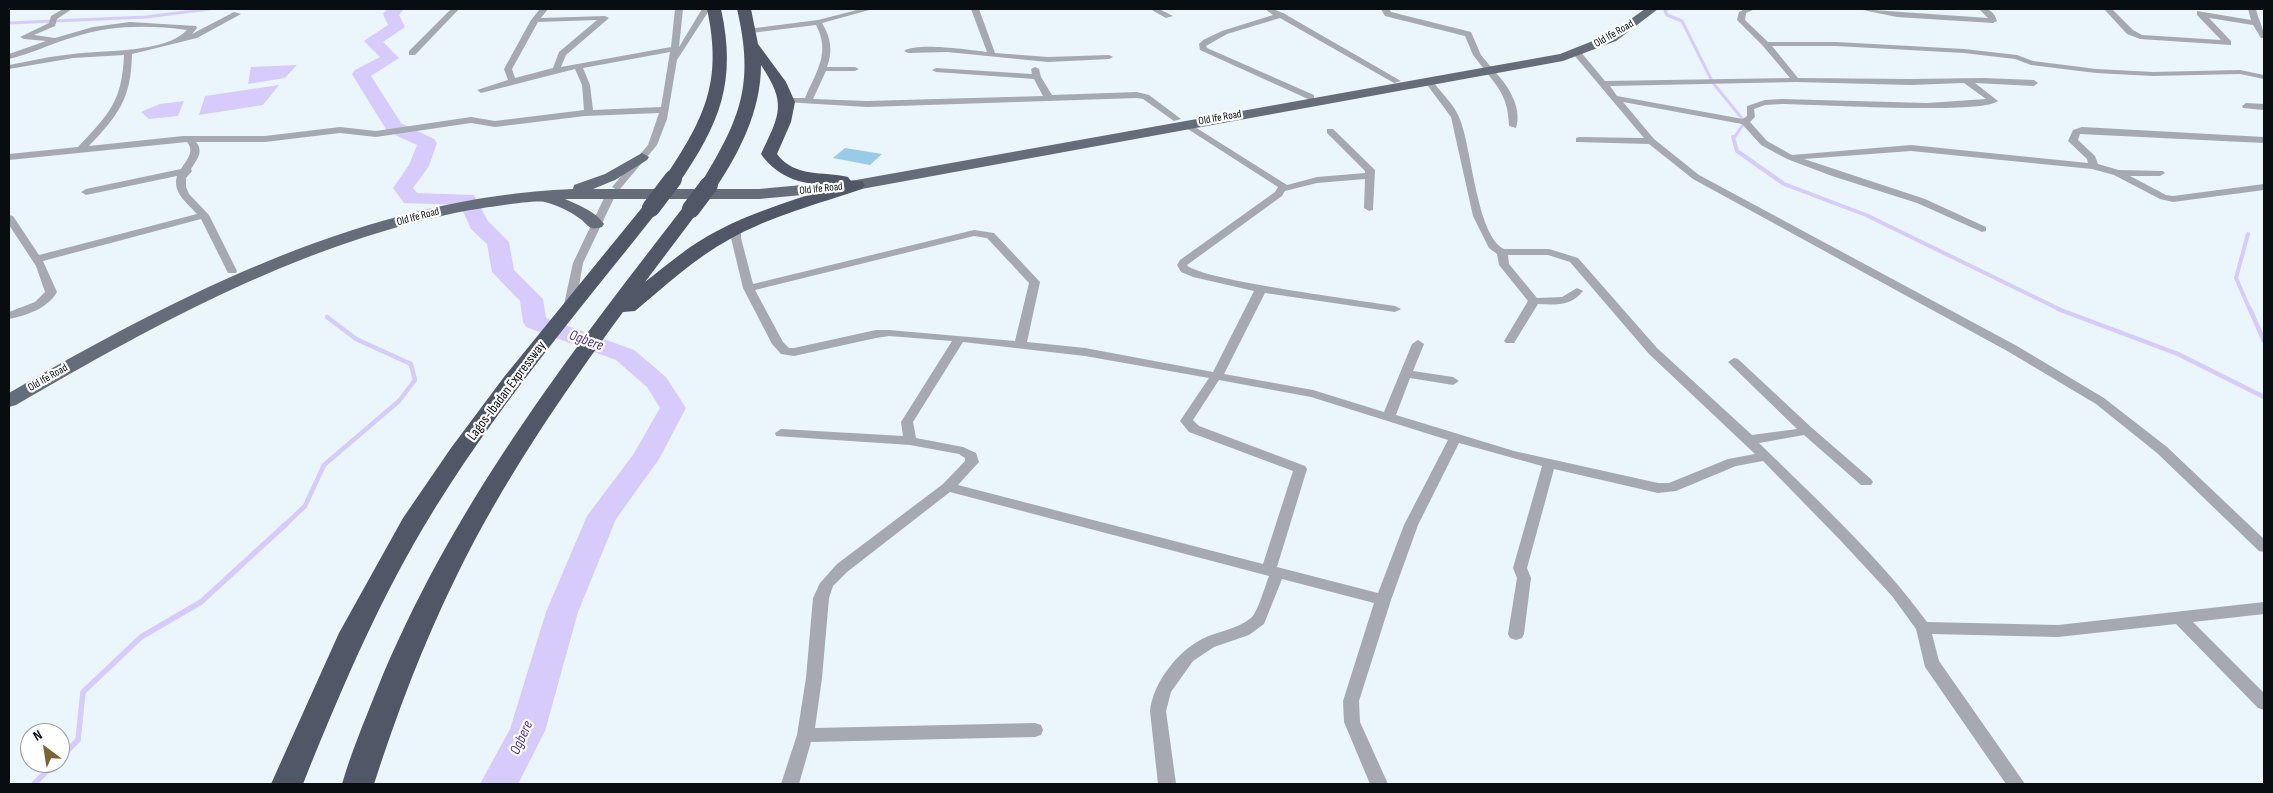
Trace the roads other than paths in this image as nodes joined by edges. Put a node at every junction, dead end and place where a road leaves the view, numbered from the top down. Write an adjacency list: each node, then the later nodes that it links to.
1 (68, 9): 28 (street)
2 (455, 9): 36 (street)
3 (544, 9): 24 (street)
4 (679, 9): 32 (street)
5 (706, 9): 41 (street)
6 (714, 9): 109 (highway, Lagos-Ibadan Expressway, bridge)
7 (744, 9): 30 (highway)
8 (869, 9): 25 (street)
9 (975, 9): 37 (street)
10 (1154, 9): 23 (street)
11 (1269, 9): 22 (street)
12 (1385, 9): 46 (street)
13 (1638, 9): 46 (main road, Old Ife Road)
14 (1652, 9): 34 (main road, Old Ife Road)
15 (1751, 9): 31 (street)
16 (1862, 9): 17 (street)
17 (1983, 9)
18 (2108, 9): 20 (street)
19 (2252, 9): 26 (street)
20 (2200, 12): 26 (street)
21 (237, 14): 29 (street)
22 (1280, 15): 53 (street); 59 (street)
23 (1169, 16)
24 (535, 20): 47 (street); 52 (street)
25 (818, 22): 30 (street); 45 (street)
26 (2255, 23): 27 (street)
27 (2264, 36)
28 (59, 39): 29 (street); 38 (street)
29 (182, 39): 35 (street)
30 (752, 39): 62 (highway); 111 (highway, bridge)
31 (1766, 44): 49 (street); 51 (street)
32 (674, 49): 41 (street); 42 (street)
33 (908, 51): 37 (street)
34 (1577, 52): 46 (main road, Old Ife Road); 57 (street)
35 (128, 53): 43 (street); 77 (street)
36 (412, 53)
37 (991, 53): 40 (street)
38 (9, 56)
39 (1109, 57): 40 (street)
40 (1033, 58): 50 (street)
41 (673, 62): 66 (street)
42 (578, 66): 47 (street); 67 (street)
43 (9, 67)
44 (856, 68): 45 (street)
45 (823, 69): 63 (street)
46 (1489, 69): 53 (main road, Old Ife Road); 55 (main road, Old Ife Road); 71 (street)
47 (556, 70): 52 (street)
48 (936, 70): 50 (street)
49 (2264, 77)
50 (1037, 78): 60 (street)
51 (1796, 80): 54 (street); 57 (street)
52 (512, 81): 58 (street)
53 (1397, 81): 59 (main road, Old Ife Road)
54 (1967, 81): 56 (street); 70 (street)
55 (1429, 82): 68 (main road, Old Ife Road); 101 (street)
56 (2034, 83)
57 (1603, 84): 61 (street)
58 (481, 90)
59 (1311, 97): 68 (main road, Old Ife Road)
60 (1049, 98): 63 (street); 69 (street)
61 (1616, 98): 70 (street); 75 (street)
62 (788, 100): 63 (street); 86 (highway)
63 (808, 101)
64 (2246, 106): 65 (street)
65 (2264, 107)
66 (663, 110): 67 (street); 79 (street)
67 (589, 112): 76 (street)
68 (1211, 117): 69 (main road, Old Ife Road)
69 (1180, 122): 86 (main road, Old Ife Road); 88 (street)
70 (1745, 122): 80 (street)
71 (1513, 126)
72 (1330, 131): 85 (street)
73 (1579, 140): 75 (street)
74 (2264, 140): 81 (street)
75 (1651, 141): 132 (street)
76 (193, 144): 77 (street); 82 (street)
77 (81, 149): 78 (street)
78 (9, 156)
79 (642, 157): 87 (main road); 89 (street)
80 (1790, 157): 81 (street); 100 (street)
81 (2093, 166): 83 (street)
82 (187, 171): 91 (street); 96 (street)
83 (2118, 173): 84 (street); 90 (street)
84 (2160, 173)
85 (1370, 176): 88 (street); 95 (street)
86 (849, 183): 89 (main road, Old Ife Road); 99 (highway)
87 (580, 188): 89 (main road, Old Ife Road); 93 (main road, Old Ife Road)
88 (1282, 189): 105 (street)
89 (614, 190): 92 (main road, Old Ife Road); 98 (street)
90 (2262, 190)
91 (86, 192)
92 (543, 196): 93 (main road, Old Ife Road); 98 (main road)
93 (492, 199): 94 (main road, Old Ife Road)
94 (445, 207): 103 (main road, Old Ife Road); 121 (main road, Old Ife Road)
95 (1369, 208)
96 (204, 215): 102 (street); 103 (street)
97 (10, 223): 102 (street)
98 (596, 224): 109 (street)
99 (740, 227): 104 (street); 111 (highway)
100 (1982, 229)
101 (1502, 252): 107 (street); 126 (street)
102 (37, 259): 110 (street)
103 (232, 271): 120 (main road, Old Ife Road)
104 (749, 288): 112 (street); 115 (street)
105 (1261, 289): 108 (street); 118 (street)
106 (1578, 291): 107 (street)
107 (1534, 301): 113 (street)
108 (1395, 309)
109 (568, 312): 142 (highway, Lagos-Ibadan Expressway)
110 (9, 316)
111 (601, 330): 143 (highway)
112 (960, 338): 115 (street); 127 (street)
113 (1510, 341)
114 (1418, 344): 117 (street)
115 (1020, 345): 118 (street)
116 (1734, 362): 123 (street)
117 (1408, 374): 119 (street); 122 (street)
118 (1217, 375): 122 (street); 133 (street)
119 (1452, 381)
120 (9, 391)
121 (9, 401)
122 (1389, 416): 125 (street)
123 (1808, 431): 126 (street); 130 (street)
124 (781, 433): 127 (street)
125 (1456, 437): 129 (street); 134 (street)
126 (1749, 440): 128 (street)
127 (910, 441): 131 (street)
128 (1764, 457): 129 (street); 137 (street)
129 (1549, 464): 138 (street)
130 (1866, 482)
131 (948, 487): 133 (street); 141 (street)
132 (2264, 547)
133 (1272, 572): 134 (street); 145 (street)
134 (1383, 600): 146 (street)
135 (2264, 608): 136 (street)
136 (2181, 619): 137 (street); 139 (street)
137 (1923, 628): 147 (street)
138 (1516, 634)
139 (2264, 703)
140 (1034, 730): 141 (street)
141 (805, 735): 144 (street)
142 (287, 784)
143 (358, 784)
144 (790, 784)
145 (1167, 784)
146 (1379, 784)
147 (2016, 784)

